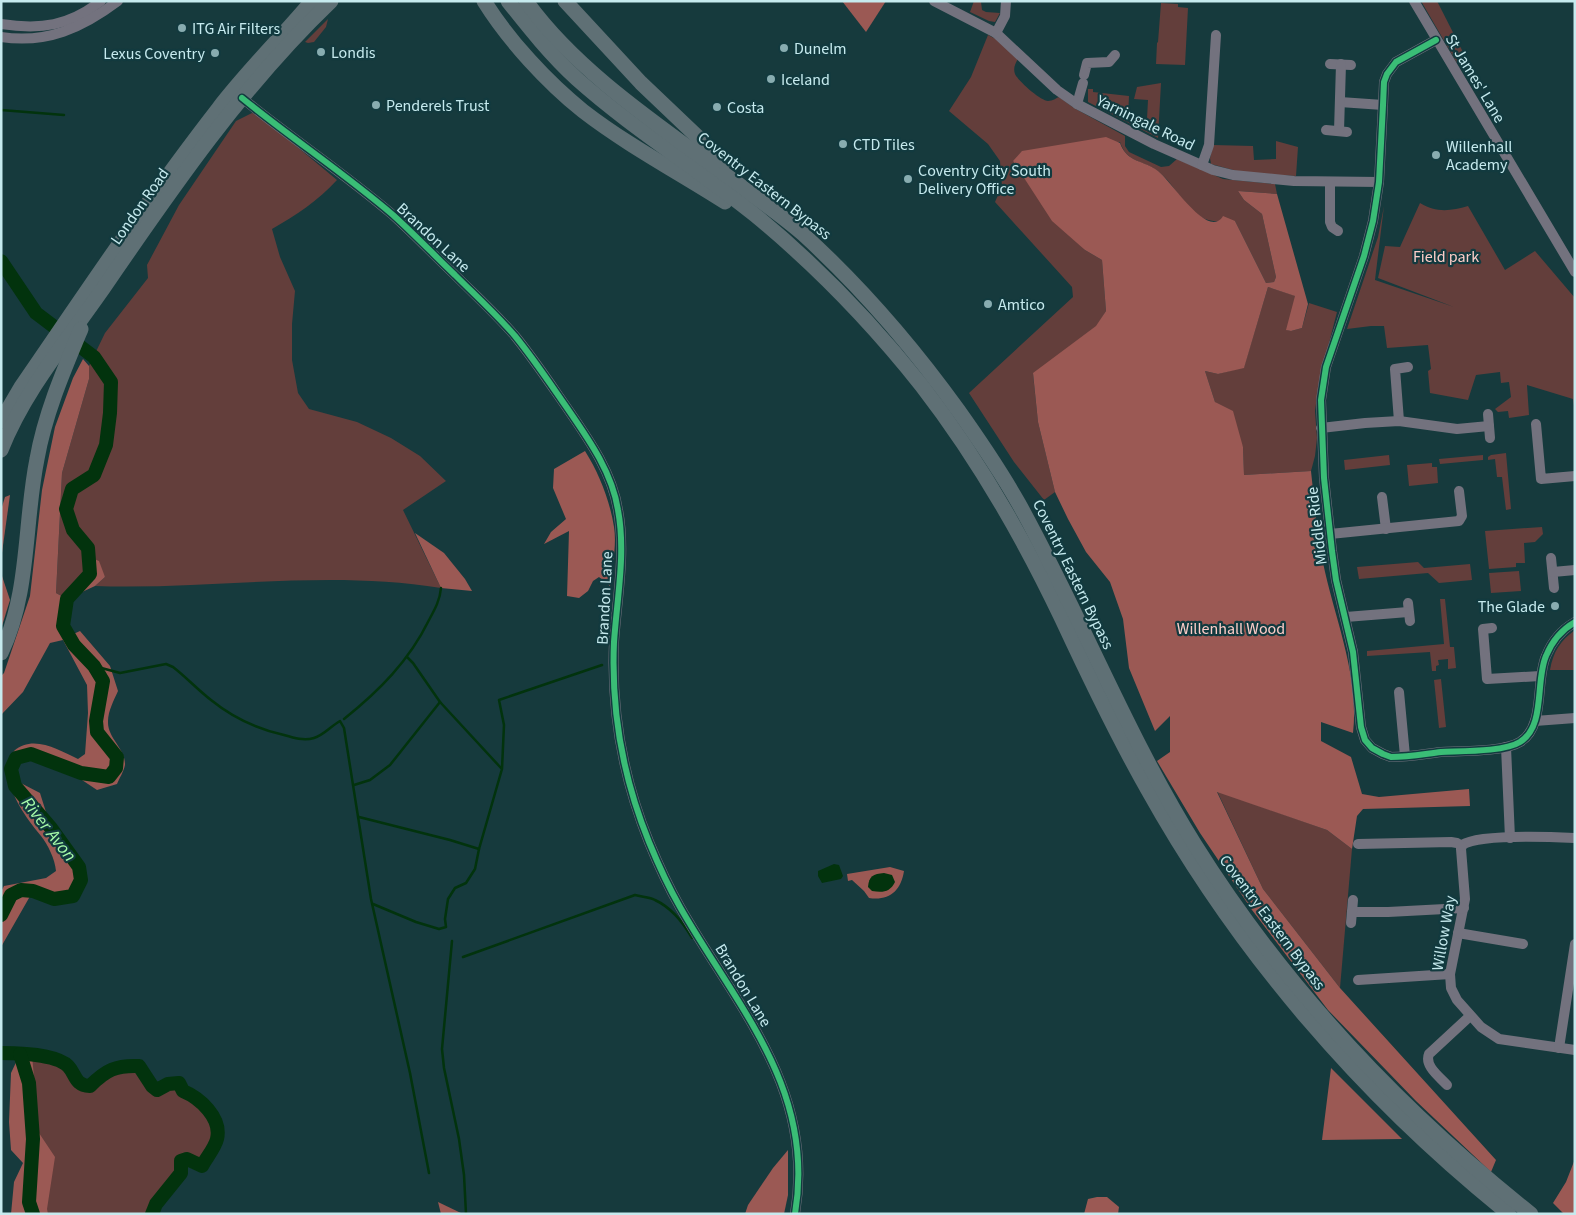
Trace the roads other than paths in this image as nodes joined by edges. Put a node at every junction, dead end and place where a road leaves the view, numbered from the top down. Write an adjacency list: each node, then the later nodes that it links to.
1 (101, 1): 12 (street)
2 (118, 1): 15 (street)
3 (312, 1): 31 (highway, London Road)
4 (330, 1): 19 (highway, London Road)
5 (484, 1): 29 (highway)
6 (508, 1): 29 (highway, Coventry Eastern Bypass)
7 (526, 1): 27 (highway, Coventry Eastern Bypass)
8 (565, 1): 27 (highway)
9 (934, 1): 13 (street, Yarningale Road)
10 (1006, 1): 13 (street)
11 (1414, 1): 16 (street, St James' Lane)
12 (1, 24)
13 (996, 33): 21 (street, Yarningale Road)
14 (1216, 35): 24 (street)
15 (1, 37)
16 (1436, 40): 22 (street, Middle Ride); 30 (street, St James' Lane)
17 (1115, 56): 21 (street)
18 (1330, 64): 20 (street)
19 (242, 98): 31 (highway, London Road); 82 (street, Brandon Lane)
20 (1340, 102): 22 (street); 23 (street)
21 (1077, 104): 24 (street, Yarningale Road)
22 (1383, 105): 26 (street, Middle Ride)
23 (1326, 130)
24 (1202, 165): 25 (street, Yarningale Road)
25 (1330, 182): 26 (street, Yarningale Road); 28 (street)
26 (1379, 182): 39 (street, Middle Ride)
27 (792, 224): 84 (highway, Coventry Eastern Bypass)
28 (1338, 231)
29 (783, 239): 83 (highway, Coventry Eastern Bypass)
30 (1575, 272)
31 (83, 312): 32 (highway, London Road); 56 (highway)
32 (48, 357): 35 (highway, London Road); 41 (highway, London Road)
33 (1408, 367): 36 (street)
34 (1488, 414): 38 (street)
35 (1, 421)
36 (1399, 421): 38 (street); 39 (street)
37 (1536, 424): 42 (street)
38 (1489, 426): 40 (street)
39 (1321, 428): 46 (street, Middle Ride)
40 (1490, 438)
41 (1, 450)
42 (1575, 476)
43 (1459, 491): 45 (street)
44 (1382, 497): 45 (street)
45 (1386, 528): 46 (street)
46 (1330, 534): 53 (street, Middle Ride)
47 (1551, 558): 49 (street)
48 (1574, 570): 49 (street); 50 (street)
49 (1553, 572): 51 (street)
50 (1575, 576)
51 (1554, 588)
52 (1409, 612): 53 (street)
53 (1346, 617): 62 (street, Middle Ride)
54 (1575, 622): 57 (street)
55 (1492, 628): 57 (street)
56 (1, 653)
57 (1540, 676): 60 (street)
58 (1399, 692): 62 (street)
59 (1575, 718): 60 (street)
60 (1535, 722): 61 (street, Middle Ride)
61 (1506, 747): 62 (street, Middle Ride); 63 (street)
62 (1405, 756)
63 (1510, 838): 64 (street); 66 (street)
64 (1575, 838)
65 (1358, 845): 66 (street)
66 (1462, 846): 68 (street, Willow Way)
67 (1353, 900): 69 (street)
68 (1464, 908): 69 (street); 71 (street, Willow Way)
69 (1352, 912): 70 (street)
70 (1351, 923)
71 (1458, 933): 72 (street); 74 (street, Willow Way)
72 (1523, 944)
73 (1575, 944): 77 (street)
74 (1450, 974): 75 (street); 76 (street, Willow Way)
75 (1369, 990)
76 (1470, 1016): 77 (street, Willow Way); 79 (street)
77 (1559, 1048): 78 (street, Willow Way)
78 (1575, 1050)
79 (1439, 1077): 80 (street); 81 (street)
80 (1431, 1084)
81 (1447, 1085)
82 (795, 1214)
83 (1508, 1214)
84 (1531, 1214)

